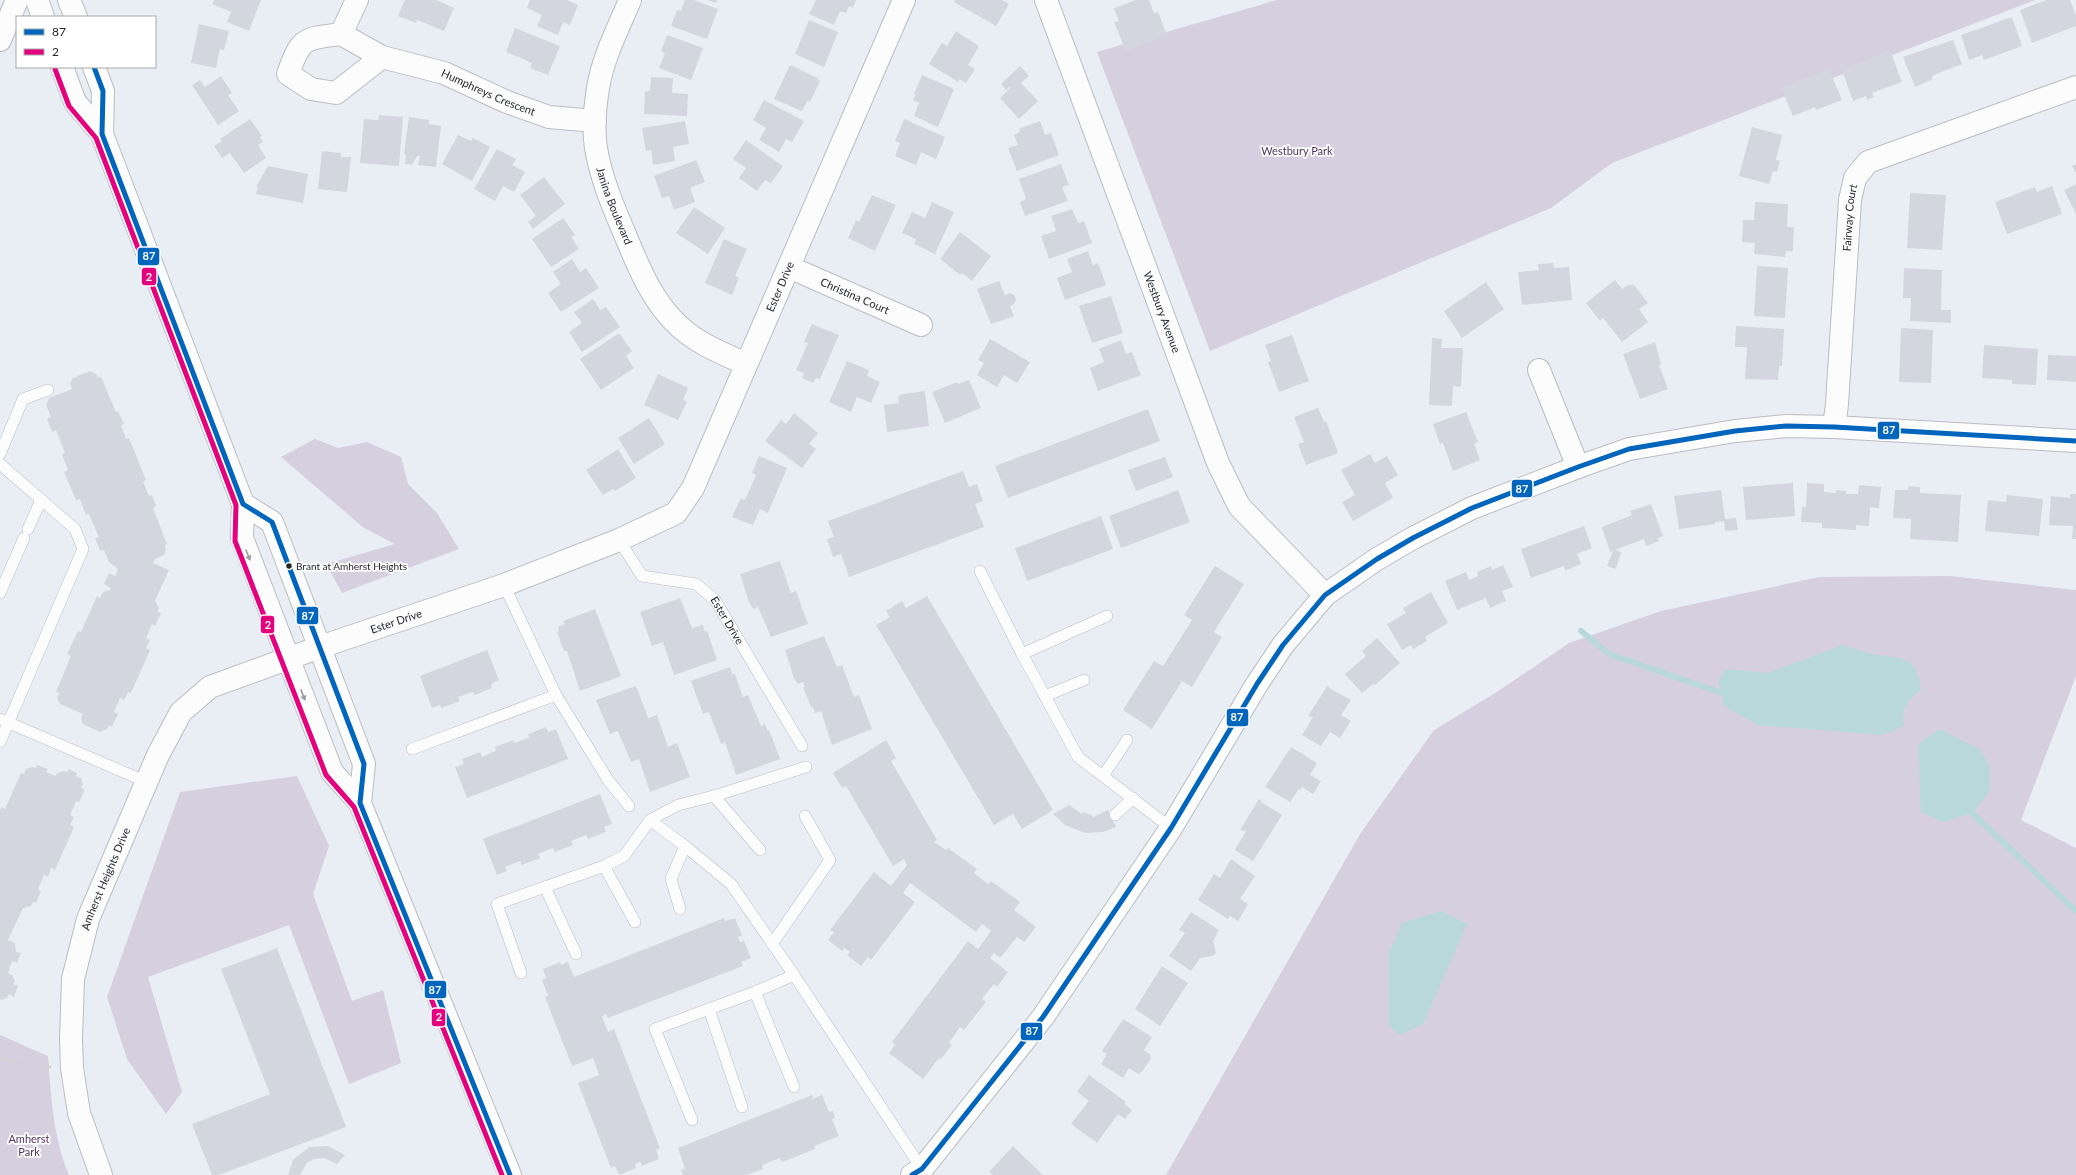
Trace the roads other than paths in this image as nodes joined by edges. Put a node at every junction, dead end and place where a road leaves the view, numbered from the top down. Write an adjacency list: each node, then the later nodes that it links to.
1 (18, 0): 11 (main road)
2 (37, 0): 8 (main road)
3 (69, 0): 9 (main road)
4 (357, 0): 10 (main road)
5 (630, 0): 16 (main road, Janina Boulevard)
6 (904, 0): 18 (main road, Ester Drive)
7 (1046, 0): 34 (main road, Westbury Avenue)
8 (43, 16)
9 (76, 16)
10 (341, 34): 12 (main road, Humphreys Crescent); 12 (main road)
11 (0, 40)
12 (382, 57): 16 (main road, Humphreys Crescent)
13 (62, 68): 17 (main road)
14 (94, 68): 17 (main road)
15 (2076, 87): 23 (main road, Fairway Court)
16 (595, 121): 20 (main road, Janina Boulevard)
17 (102, 134): 29 (main road)
18 (789, 267): 19 (main road, Christina Court); 20 (main road, Ester Drive)
19 (921, 325)
20 (746, 364): 30 (main road, Ester Drive)
21 (1539, 370): 27 (main road)
22 (48, 390): 25 (lane)
23 (1834, 427): 24 (main road); 27 (main road)
24 (2076, 441)
25 (0, 454)
26 (0, 464): 28 (lane)
27 (1578, 467): 34 (main road)
28 (41, 500): 33 (lane); 42 (lane)
29 (243, 504): 36 (main road); 38 (main road, one-way to 38)
30 (619, 540): 32 (main road, Ester Drive); 45 (lane, Ester Drive)
31 (980, 570): 37 (lane)
32 (504, 585): 36 (main road, Ester Drive); 40 (lane)
33 (0, 592)
34 (1325, 596): 57 (main road)
35 (1107, 616): 37 (lane)
36 (320, 647): 38 (main road, Ester Drive); 52 (main road)
37 (1022, 654): 41 (lane)
38 (289, 658): 49 (main road, Amherst Heights Drive); 52 (main road, one-way to 52)
39 (1084, 680): 41 (lane)
40 (556, 695): 46 (lane); 53 (lane)
41 (1045, 696): 48 (lane)
42 (5, 721): 44 (lane); 49 (lane)
43 (1127, 740): 48 (lane)
44 (0, 742)
45 (802, 746)
46 (412, 749)
47 (806, 767): 50 (lane)
48 (1103, 776): 51 (lane)
49 (147, 782): 74 (main road, Amherst Heights Drive)
50 (714, 796): 56 (lane); 59 (lane)
51 (1132, 798): 54 (lane); 57 (lane)
52 (360, 803): 75 (main road)
53 (629, 806)
54 (1115, 815)
55 (804, 816): 64 (lane)
56 (650, 820): 58 (lane); 60 (lane)
57 (1171, 828): 73 (main road)
58 (685, 846): 62 (lane); 64 (lane)
59 (760, 850)
60 (604, 866): 61 (lane); 63 (lane)
61 (545, 887): 65 (lane); 66 (lane)
62 (680, 910)
63 (635, 922)
64 (772, 944): 67 (lane)
65 (576, 954)
66 (521, 973)
67 (794, 975): 68 (lane); 73 (lane)
68 (755, 992): 69 (lane); 70 (lane)
69 (709, 1009): 71 (lane); 72 (lane)
70 (794, 1087)
71 (742, 1107)
72 (692, 1120)
73 (917, 1172)
74 (101, 1175)
75 (510, 1175)

